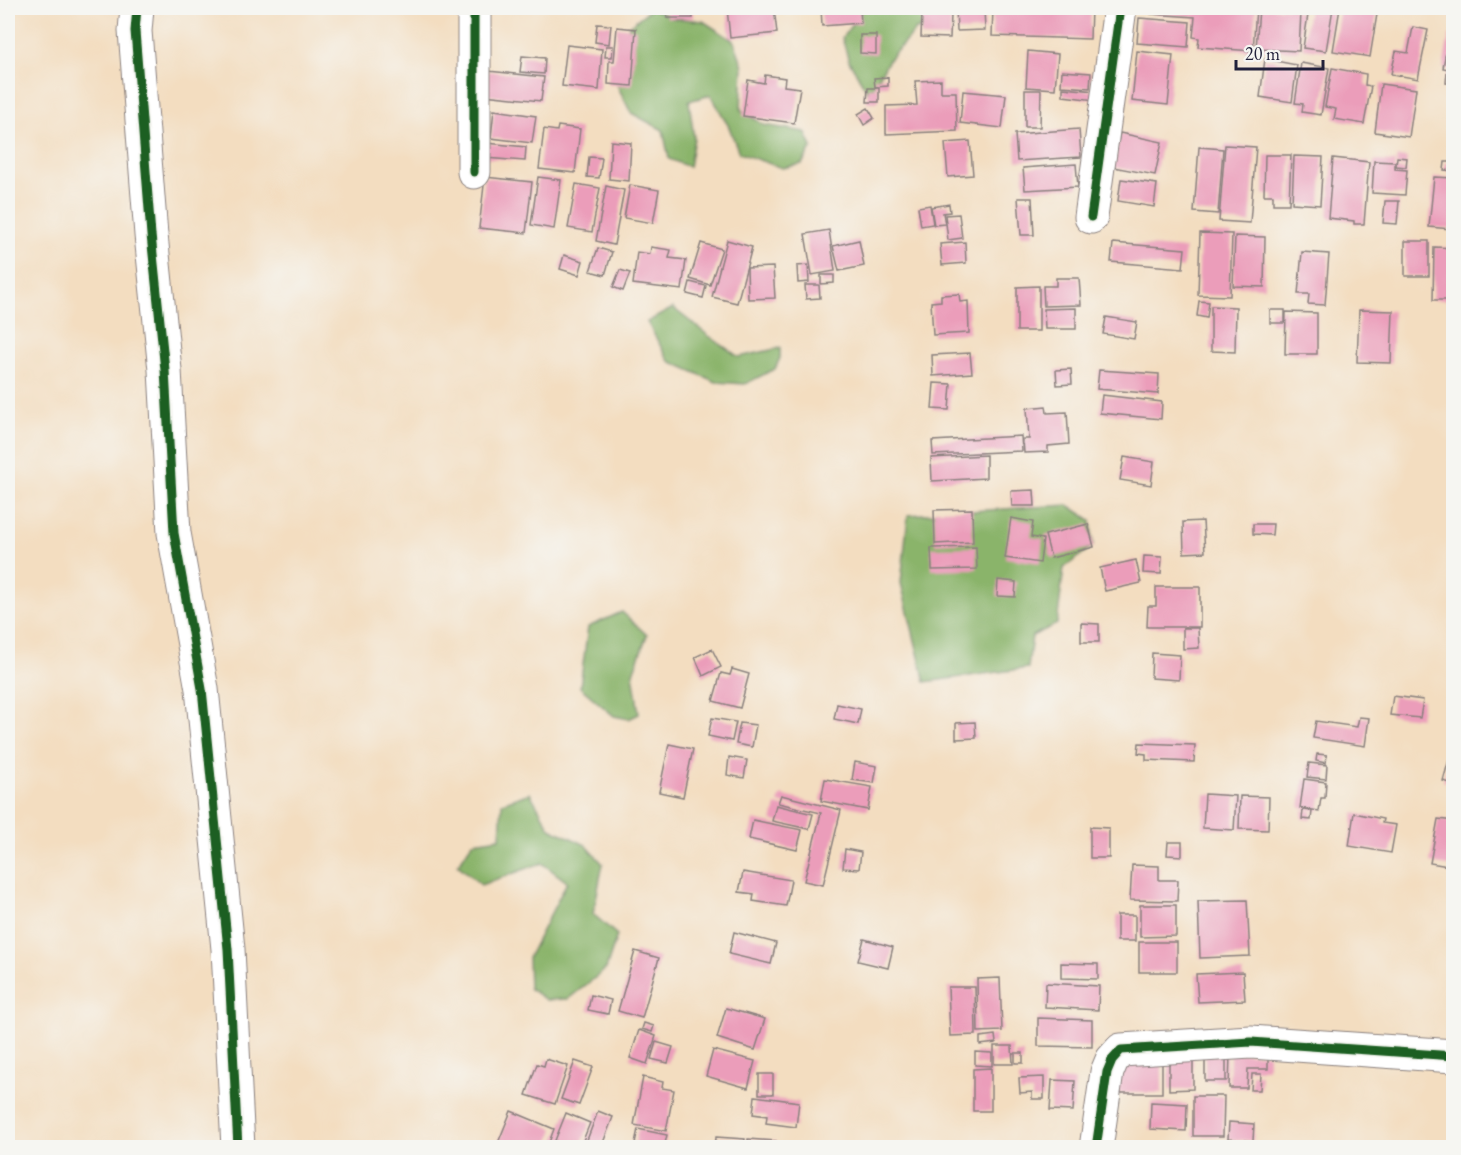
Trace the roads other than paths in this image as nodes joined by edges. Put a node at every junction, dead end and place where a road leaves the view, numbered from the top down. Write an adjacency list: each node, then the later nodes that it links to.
1 (137, 8): 7 (street)
2 (474, 8): 4 (street)
3 (1120, 8): 5 (street)
4 (474, 172)
5 (1091, 217)
6 (1454, 1056): 8 (street)
7 (238, 1148)
8 (1096, 1148)

